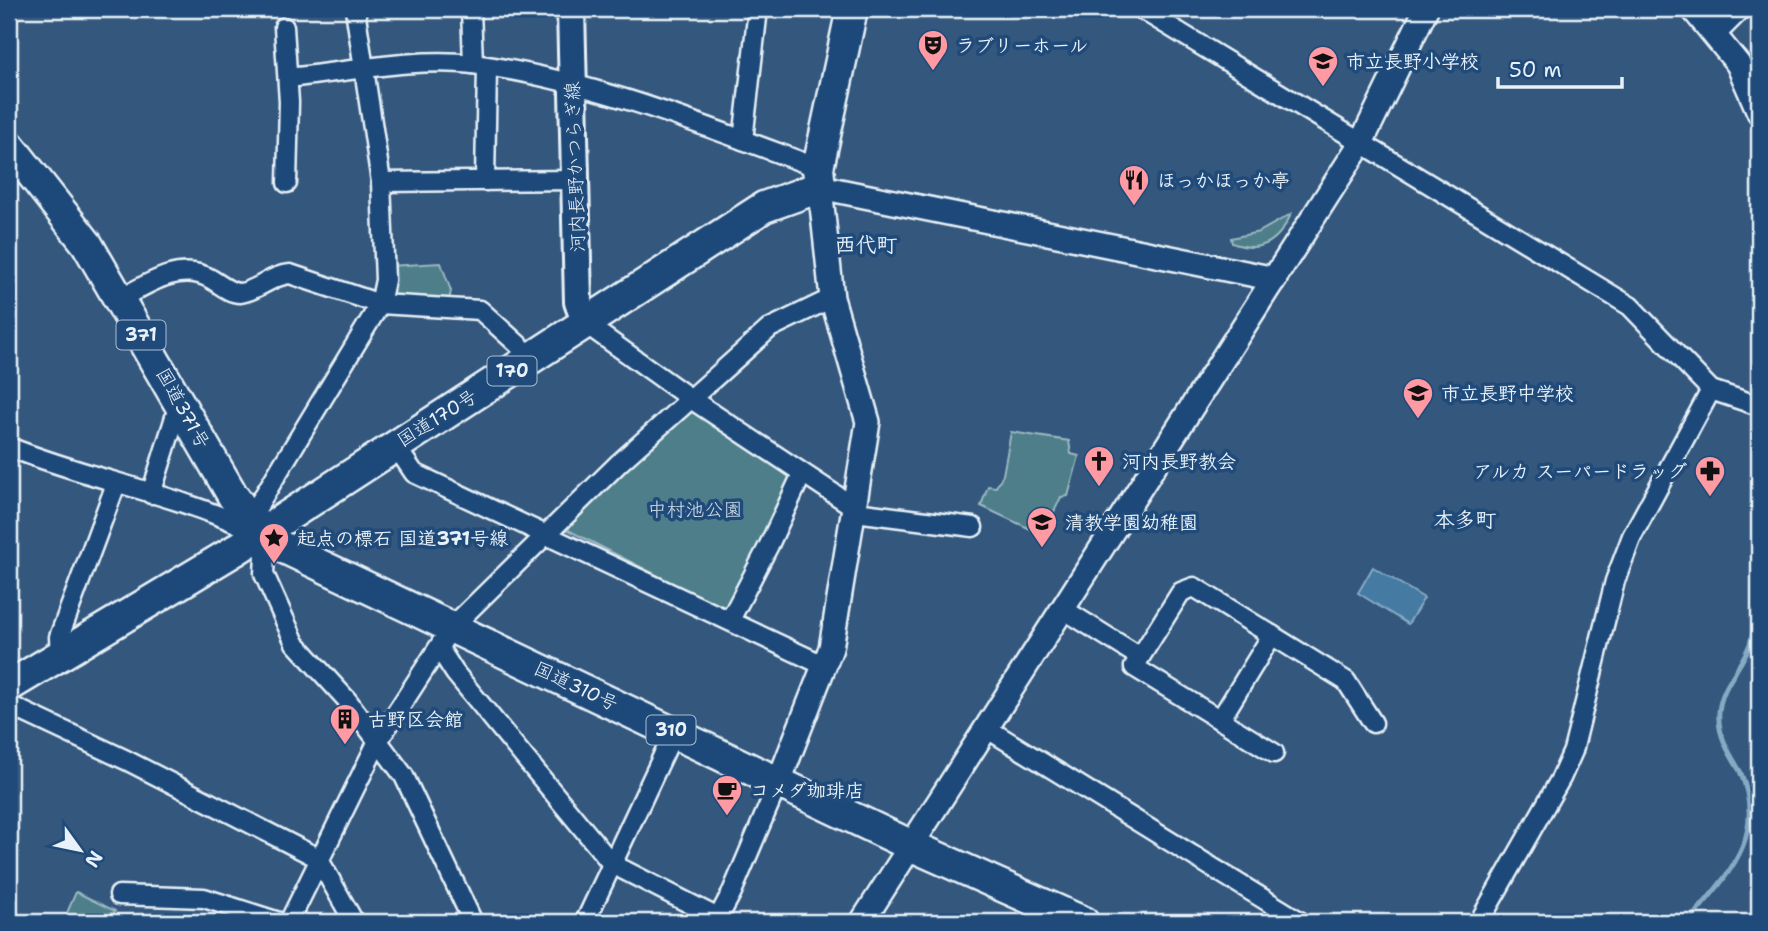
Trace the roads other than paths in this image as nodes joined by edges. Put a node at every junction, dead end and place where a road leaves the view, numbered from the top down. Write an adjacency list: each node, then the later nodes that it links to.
1 (355, 9): 13 (street)
2 (471, 9): 12 (street)
3 (571, 9): 15 (main road, 河内長野かつらぎ線)
4 (758, 9): 17 (street)
5 (852, 9): 20 (highway)
6 (1141, 9): 18 (street)
7 (1426, 9): 18 (street)
8 (1693, 9): 11 (street)
9 (1738, 9): 11 (street)
10 (284, 27): 14 (street)
11 (1714, 33): 16 (street)
12 (480, 66): 13 (street); 15 (street); 23 (street)
13 (362, 70): 14 (street); 22 (street)
14 (288, 78): 24 (street)
15 (572, 84): 17 (street); 21 (main road, 河内長野かつらぎ線)
16 (1759, 112)
17 (743, 140): 20 (street)
18 (1361, 143): 25 (street); 31 (street)
19 (12, 152): 27 (highway, 国道371号 / 371)
20 (819, 177): 25 (street); 26 (street); 29 (highway, 国道170号 / 170)
21 (576, 180): 23 (street); 29 (main road, 河内長野かつらぎ線)
22 (381, 181): 23 (street); 28 (street)
23 (485, 181)
24 (287, 183)
25 (1275, 279): 44 (street)
26 (832, 298): 32 (street); 40 (street)
27 (120, 299): 28 (street); 33 (highway, 国道371号 / 371)
28 (380, 304): 30 (street); 42 (street)
29 (586, 324): 30 (highway, 国道170号 / 170); 32 (street)
30 (533, 358): 35 (highway, 国道170号 / 170)
31 (1712, 390): 34 (street); 73 (street)
32 (691, 399): 37 (street); 43 (street)
33 (180, 401): 39 (street); 42 (highway, 国道371号 / 371)
34 (1759, 407)
35 (394, 445): 42 (highway, 国道170号 / 170); 43 (street)
36 (9, 447): 38 (street)
37 (802, 474): 40 (street); 45 (street)
38 (116, 484): 39 (street); 48 (street)
39 (151, 494): 42 (street)
40 (853, 507): 41 (street); 50 (street)
41 (973, 527)
42 (261, 534): 47 (highway, 国道310号 / 310); 48 (highway, 国道170号 / 170); 57 (street)
43 (549, 534): 45 (street); 47 (street)
44 (1063, 610): 49 (street); 55 (street)
45 (730, 620): 50 (street)
46 (1272, 635): 49 (street); 53 (street); 54 (street)
47 (445, 638): 56 (highway, 国道310号 / 310); 57 (street); 62 (street)
48 (60, 656): 51 (highway, 国道170号 / 170)
49 (1140, 657): 53 (street)
50 (823, 665): 59 (street)
51 (9, 686)
52 (9, 705): 61 (street)
53 (1220, 720): 58 (street)
54 (1373, 723)
55 (986, 728): 60 (street); 72 (street)
56 (674, 732): 59 (highway, 国道310号 / 310); 62 (street)
57 (378, 741): 61 (street); 68 (street)
58 (1274, 753)
59 (779, 781): 60 (highway, 国道310号 / 310); 64 (street)
60 (910, 845): 70 (street); 71 (highway, 国道310号 / 310)
61 (318, 858): 66 (street); 67 (street)
62 (612, 864): 64 (street); 69 (street)
63 (119, 895): 65 (street)
64 (717, 920)
65 (279, 922)
66 (289, 922)
67 (354, 922)
68 (473, 922)
69 (585, 922)
70 (862, 922)
71 (1083, 922)
72 (1301, 922)
73 (1479, 922)

